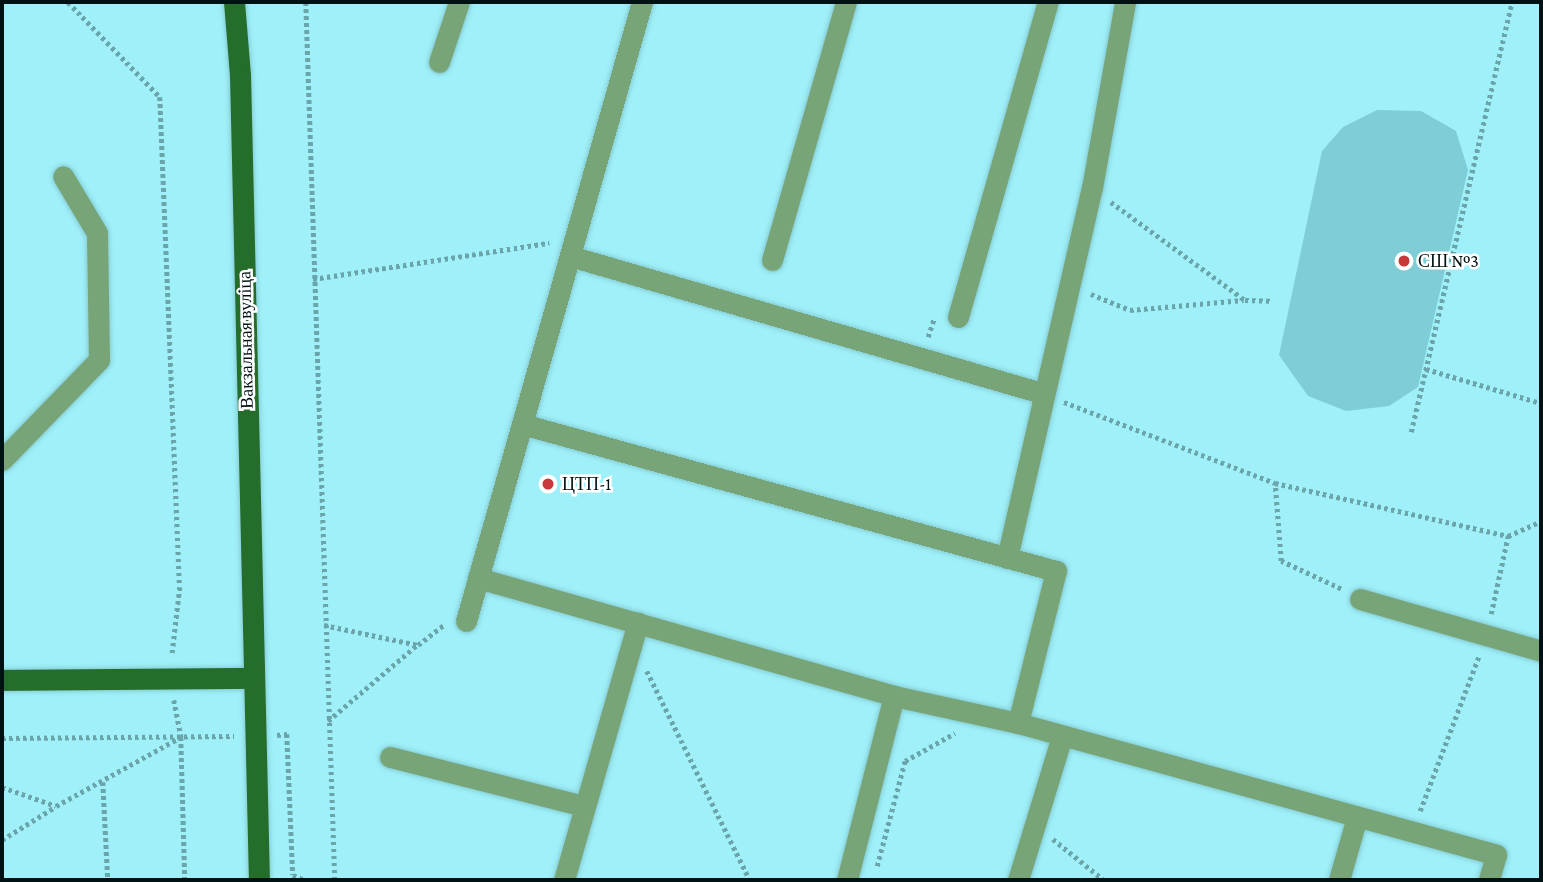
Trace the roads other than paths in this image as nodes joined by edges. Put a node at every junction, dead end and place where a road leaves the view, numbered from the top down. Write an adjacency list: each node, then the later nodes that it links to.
1 (234, 2): 21 (main road, Вакзальная вуліца)
2 (459, 2): 7 (lane)
3 (642, 2): 9 (lane)
4 (846, 2): 10 (lane)
5 (1048, 2): 11 (lane)
6 (1125, 2): 12 (lane)
7 (439, 62)
8 (64, 176): 14 (lane)
9 (572, 247): 12 (lane); 13 (lane)
10 (772, 260)
11 (958, 317)
12 (1044, 394): 15 (lane)
13 (522, 424): 15 (lane); 16 (lane)
14 (2, 460)
15 (1007, 558): 24 (lane)
16 (478, 578): 18 (lane); 19 (lane)
17 (1360, 599): 20 (lane)
18 (456, 622)
19 (636, 633): 23 (lane); 27 (lane)
20 (1541, 651)
21 (252, 678): 22 (main road); 29 (main road, Вакзальная вуліца)
22 (2, 680)
23 (894, 696): 24 (lane); 31 (lane)
24 (1017, 723): 25 (lane)
25 (1062, 736): 28 (lane); 32 (lane)
26 (390, 757): 27 (lane)
27 (583, 807): 30 (lane)
28 (1357, 817): 33 (lane); 34 (lane)
29 (259, 880)
30 (564, 880)
31 (847, 880)
32 (1018, 880)
33 (1339, 880)
34 (1491, 880)

